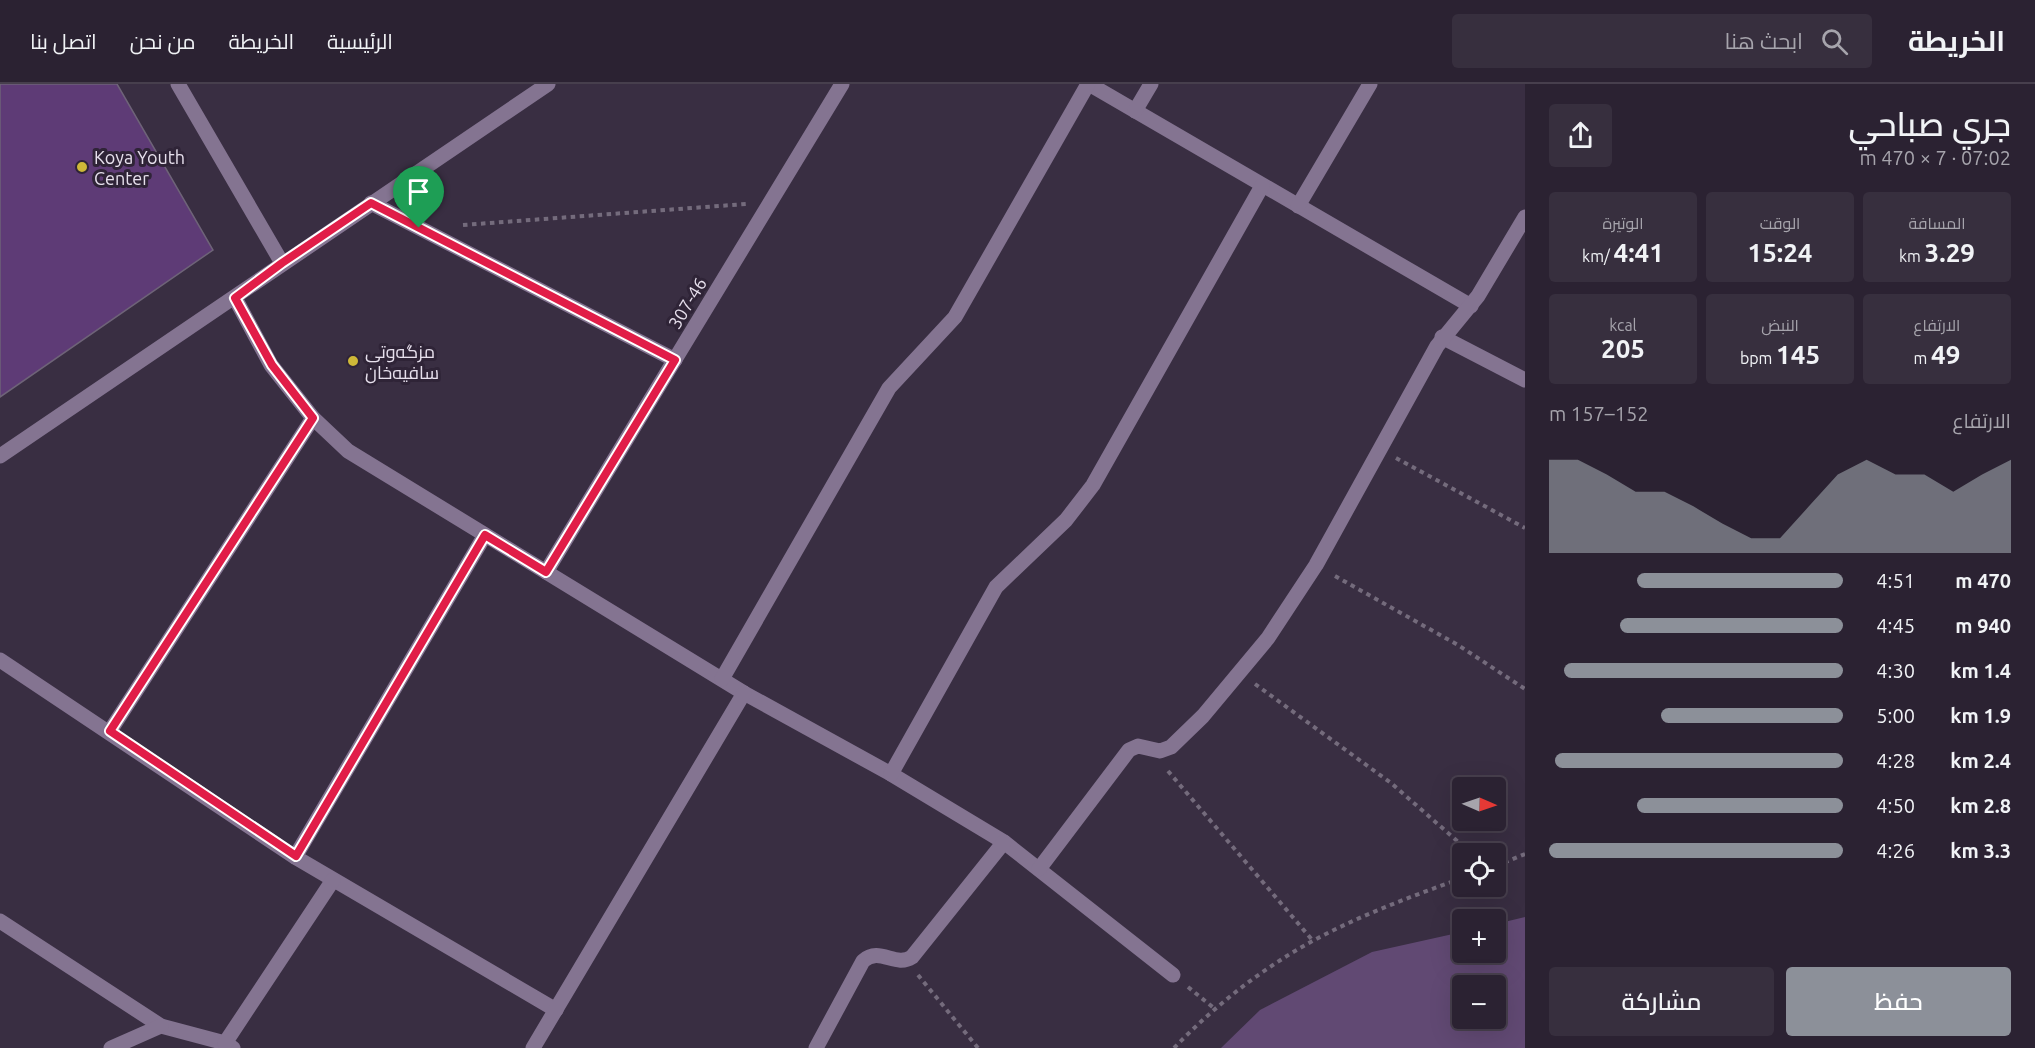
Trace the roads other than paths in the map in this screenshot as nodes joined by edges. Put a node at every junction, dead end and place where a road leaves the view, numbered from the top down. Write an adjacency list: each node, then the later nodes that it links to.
1 (178, 84): 12 (street)
2 (548, 84): 9 (street)
3 (842, 84): 16 (street, 307-46)
4 (1088, 84): 7 (street); 23 (street)
5 (1151, 84): 7 (street)
6 (1370, 84): 10 (street)
7 (1135, 111): 8 (street)
8 (1262, 186): 10 (street); 26 (street)
9 (371, 203): 12 (street); 16 (street)
10 (1298, 206): 14 (street)
11 (1525, 217): 14 (street)
12 (282, 263): 13 (street)
13 (235, 298): 18 (street); 19 (street)
14 (1471, 306): 15 (street)
15 (1442, 338): 17 (street); 29 (street)
16 (675, 360): 21 (street, 307-46)
17 (1525, 380)
18 (313, 418): 20 (street); 25 (street)
19 (0, 456)
20 (485, 535): 21 (street); 28 (street)
21 (546, 572): 23 (street)
22 (0, 660): 25 (street)
23 (722, 680): 24 (street)
24 (744, 693): 26 (street); 33 (street)
25 (110, 731): 28 (street)
26 (891, 774): 27 (street)
27 (1004, 842): 29 (street); 38 (street)
28 (296, 856): 30 (street)
29 (1039, 869): 32 (street)
30 (333, 880): 33 (street); 35 (street)
31 (0, 921): 34 (street)
32 (1173, 975)
33 (556, 1010): 37 (street)
34 (161, 1026): 35 (street); 36 (street)
35 (229, 1046)
36 (111, 1048)
37 (533, 1048)
38 (816, 1048)

